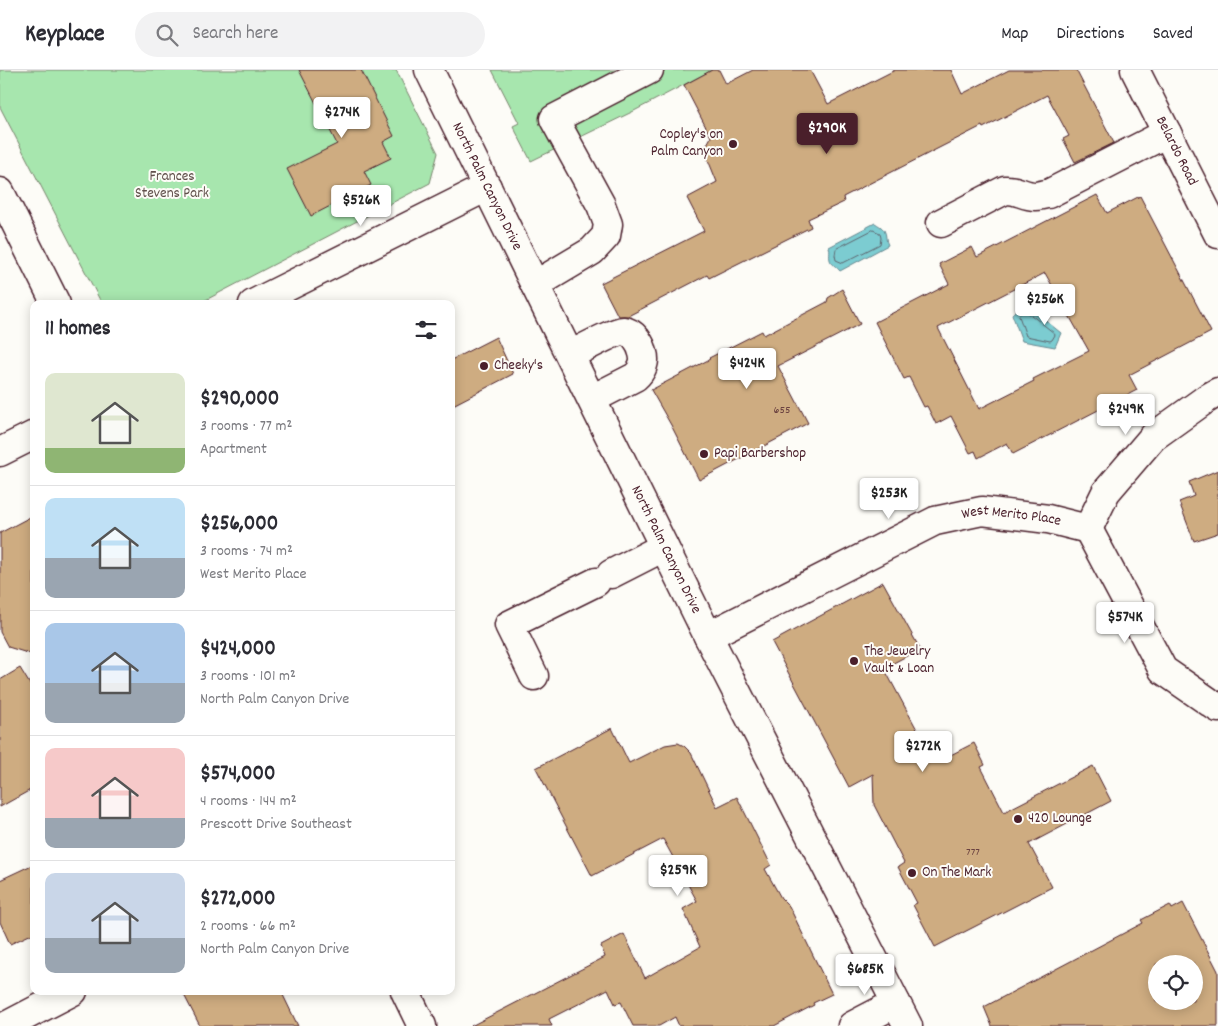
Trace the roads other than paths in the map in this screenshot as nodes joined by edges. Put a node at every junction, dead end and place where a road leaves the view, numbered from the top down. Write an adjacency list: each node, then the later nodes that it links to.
1 (429, 70): 5 (street, North Palm Canyon Drive)
2 (649, 70): 9 (street)
3 (1135, 70): 4 (street, Belardo Road)
4 (1167, 133): 7 (street); 8 (street, Belardo Road)
5 (487, 187): 9 (street, North Palm Canyon Drive); 11 (street)
6 (0, 192): 10 (street)
7 (941, 223)
8 (1218, 234)
9 (535, 285): 12 (street, North Palm Canyon Drive)
10 (54, 300)
11 (261, 300)
12 (570, 355): 14 (street, North Palm Canyon Drive); 14 (street)
13 (1218, 392): 17 (street)
14 (592, 399): 18 (street, North Palm Canyon Drive)
15 (30, 437): 16 (street)
16 (0, 452)
17 (1088, 529): 19 (street, West Merito Place); 21 (street)
18 (664, 547): 19 (street, North Palm Canyon Drive); 20 (street)
19 (708, 636): 24 (street, North Palm Canyon Drive)
20 (534, 676)
21 (1218, 708)
22 (65, 995): 25 (street)
23 (407, 995): 26 (street)
24 (902, 1015): 27 (street)
25 (6, 1026)
26 (422, 1026)
27 (852, 1026)

